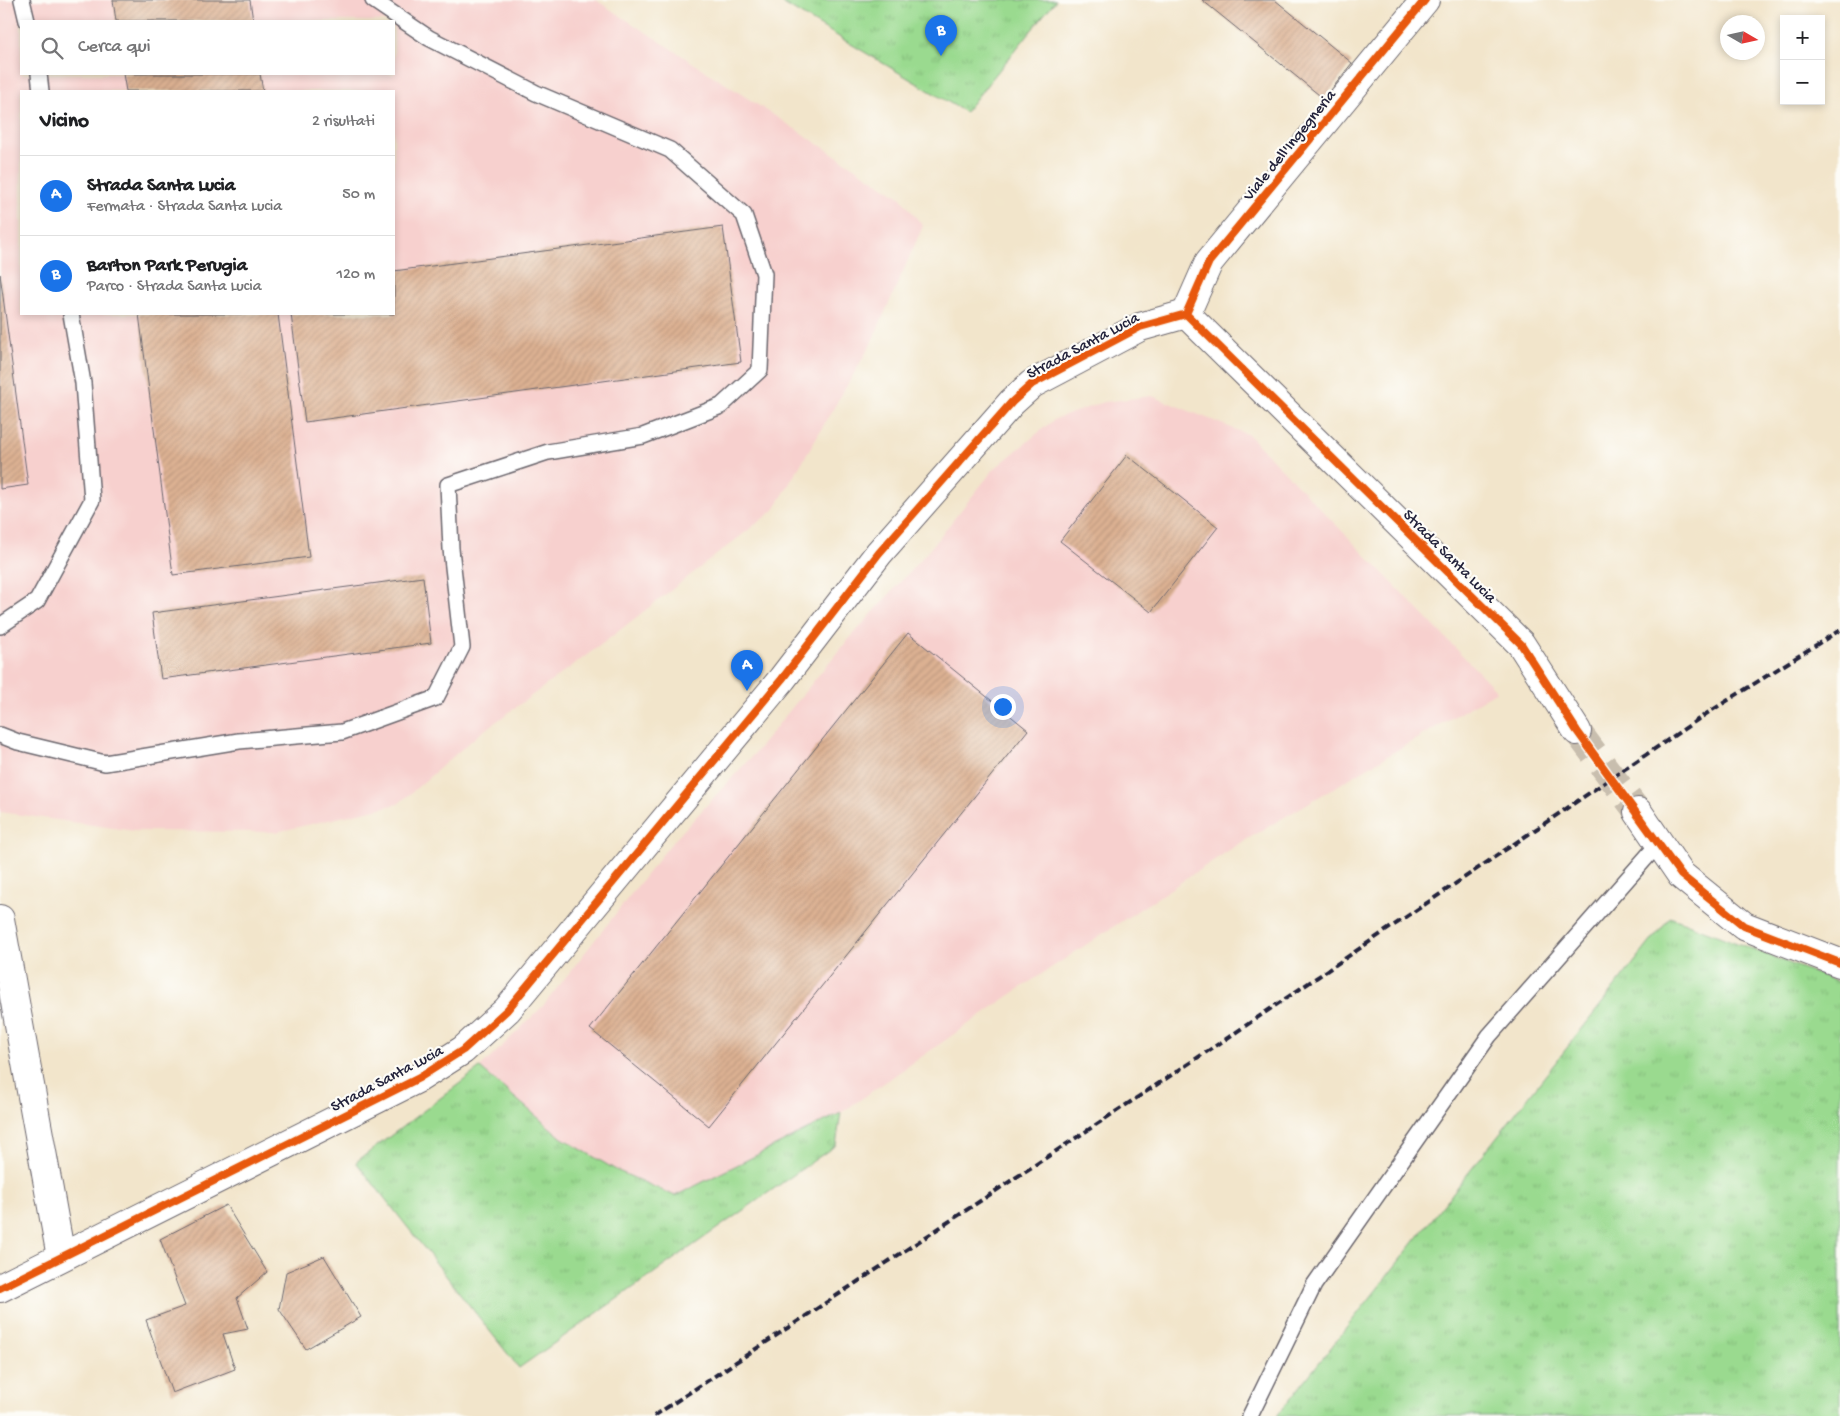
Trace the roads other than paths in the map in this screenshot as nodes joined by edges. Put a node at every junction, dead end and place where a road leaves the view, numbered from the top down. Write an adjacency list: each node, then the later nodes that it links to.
1 (22, 0): 4 (lane)
2 (373, 0): 11 (lane)
3 (1425, 0): 7 (street, Viale dell'Ingegneria)
4 (27, 20)
5 (39, 75): 6 (lane)
6 (40, 90)
7 (1186, 314): 10 (street, Strada Santa Lucia); 16 (street, Strada Santa Lucia)
8 (71, 315): 9 (lane)
9 (0, 626)
10 (1577, 731)
11 (0, 734)
12 (1638, 812): 13 (street)
13 (1659, 843): 15 (street); 18 (lane)
14 (0, 919): 16 (street)
15 (1840, 963)
16 (61, 1257): 17 (street, Strada Santa Lucia)
17 (0, 1288)
18 (1250, 1416)

